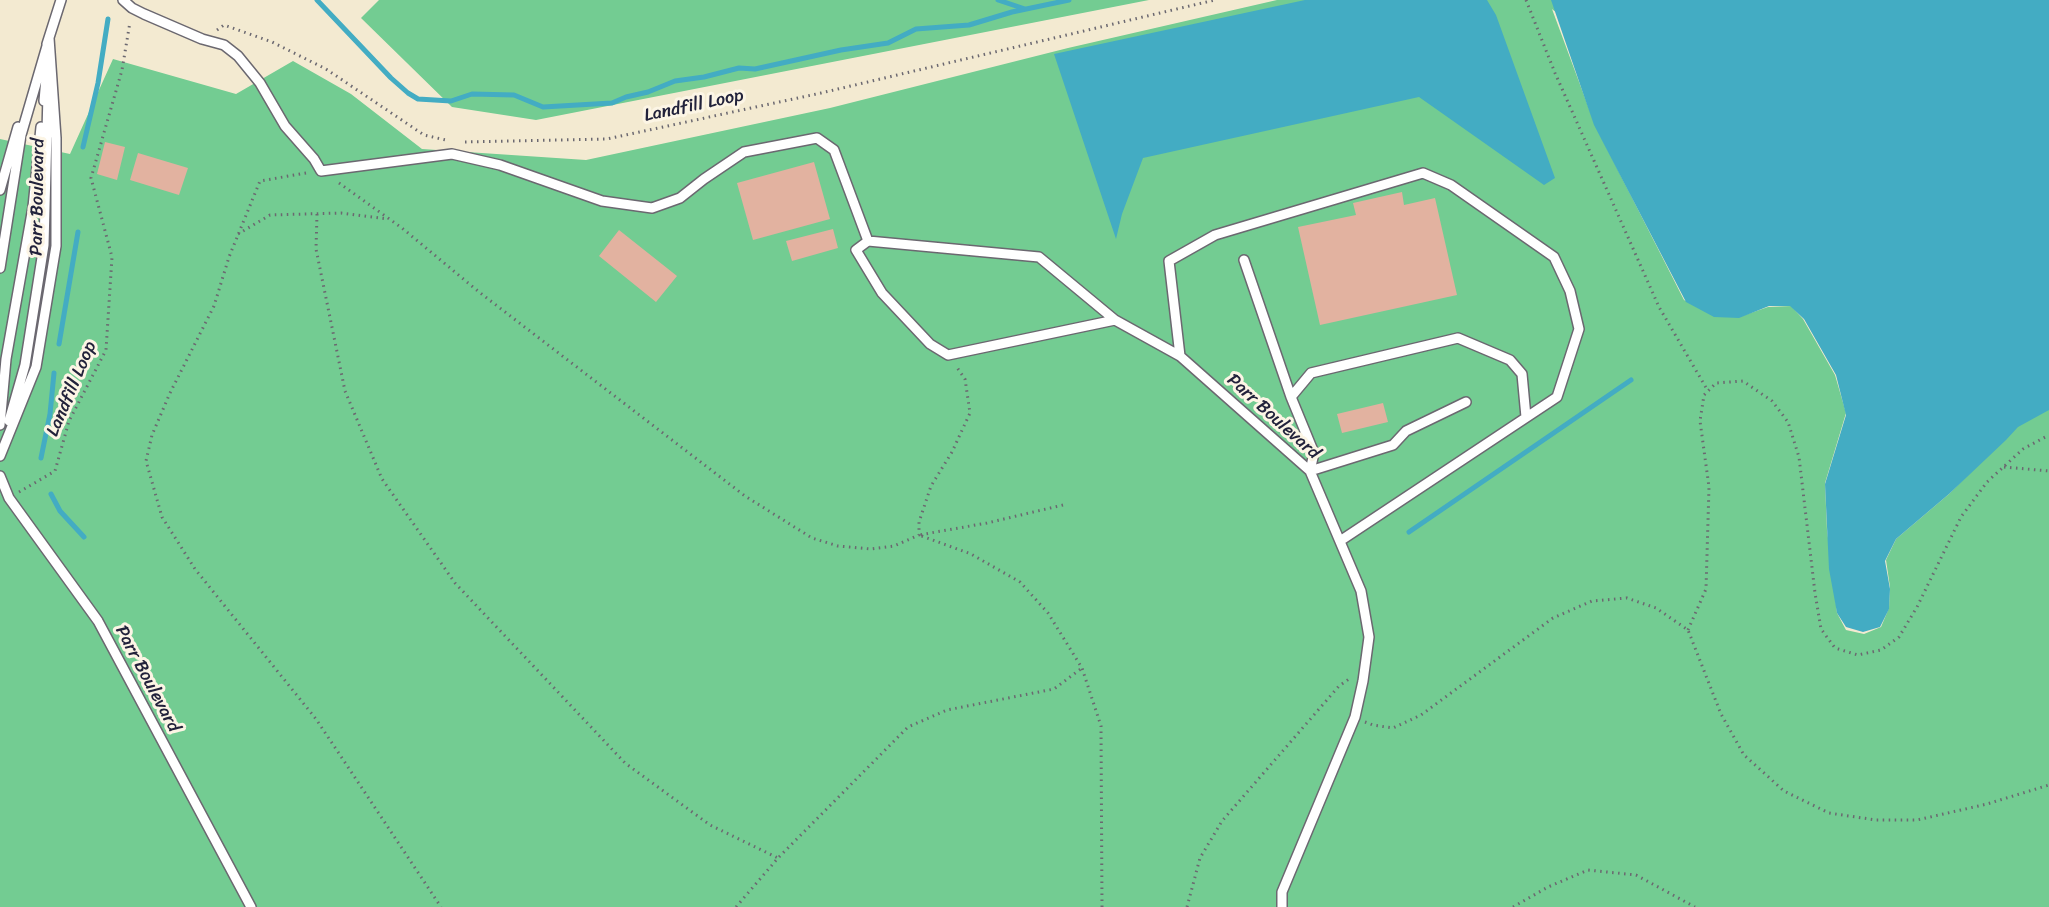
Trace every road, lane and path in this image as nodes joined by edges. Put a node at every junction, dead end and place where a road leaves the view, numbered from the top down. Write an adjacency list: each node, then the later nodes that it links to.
1 (61, 0): 6 (lane, Parr Boulevard)
2 (123, 0): 5 (lane)
3 (1215, 0): 7 (path, Landfill Loop)
4 (1526, 0): 19 (path)
5 (132, 8): 7 (lane); 30 (path, Landfill Loop)
6 (49, 38): 9 (lane, Parr Boulevard); 15 (lane); 23 (lane); 25 (lane, Parr Boulevard)
7 (202, 39): 8 (lane)
8 (321, 171): 11 (path); 12 (path); 13 (lane)
9 (0, 190)
10 (317, 214): 11 (path); 12 (path); 39 (path)
11 (390, 220): 32 (path)
12 (238, 234): 41 (path)
13 (868, 241): 16 (lane, Parr Boulevard); 17 (lane)
14 (1244, 260): 20 (lane)
15 (0, 268)
16 (1115, 320): 17 (lane); 18 (lane, Parr Boulevard)
17 (948, 355): 32 (path)
18 (1180, 356): 22 (lane); 27 (lane, Parr Boulevard)
19 (1708, 391): 26 (path); 34 (path)
20 (1291, 397): 22 (lane); 27 (lane)
21 (1466, 402): 27 (lane)
22 (1526, 417): 33 (lane)
23 (0, 425)
24 (2049, 435): 26 (path)
25 (0, 454)
26 (2004, 467): 28 (path)
27 (1310, 471): 33 (lane, Parr Boulevard)
28 (2049, 471)
29 (0, 476): 30 (lane, Parr Boulevard)
30 (9, 498): 40 (lane, Parr Boulevard)
31 (1063, 505): 32 (path)
32 (919, 535): 36 (path)
33 (1340, 541): 35 (lane, Parr Boulevard)
34 (1688, 630): 37 (path); 38 (path)
35 (1365, 667): 37 (lane, Parr Boulevard); 44 (path)
36 (1082, 668): 39 (path); 43 (path)
37 (1355, 717): 45 (lane, Parr Boulevard)
38 (2049, 785)
39 (778, 858): 42 (path)
40 (251, 907)
41 (441, 907)
42 (736, 907)
43 (1102, 907)
44 (1187, 907)
45 (1282, 907)
46 (1513, 907): 47 (path)
47 (1695, 907)

